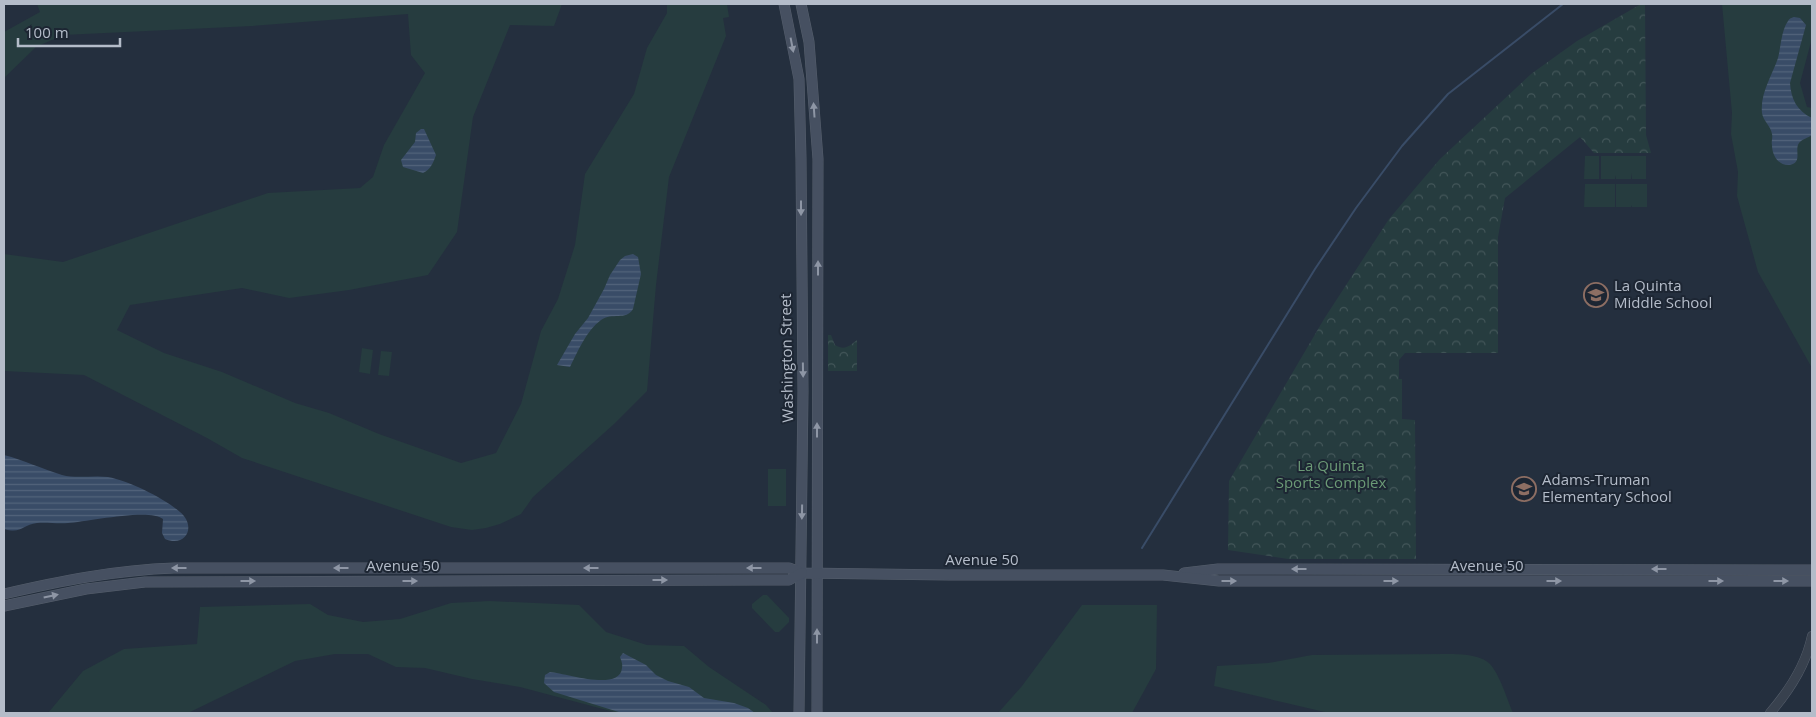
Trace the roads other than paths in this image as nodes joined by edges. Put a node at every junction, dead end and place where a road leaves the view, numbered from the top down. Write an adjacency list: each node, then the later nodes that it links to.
1 (784, 4): 4 (main road, Washington Street, one-way to 4)
2 (801, 4): 5 (main road, Washington Street, one-way to 2)
3 (1812, 570): 6 (main road, Avenue 50, one-way to 6)
4 (802, 572): 5 (main road, Avenue 50); 8 (main road, Avenue 50, one-way to 8); 10 (main road, Avenue 50, one-way to 4); 13 (main road, Washington Street)
5 (817, 572): 6 (main road, Avenue 50); 14 (main road, Washington Street, one-way to 5)
6 (1163, 575): 7 (main road, Avenue 50, one-way to 7)
7 (1812, 581)
8 (25, 589): 9 (main road, Avenue 50); 10 (main road)
9 (4, 594)
10 (28, 601): 11 (main road, Avenue 50)
11 (4, 606)
12 (1812, 636): 15 (street)
13 (799, 713)
14 (817, 713)
15 (1770, 713)

